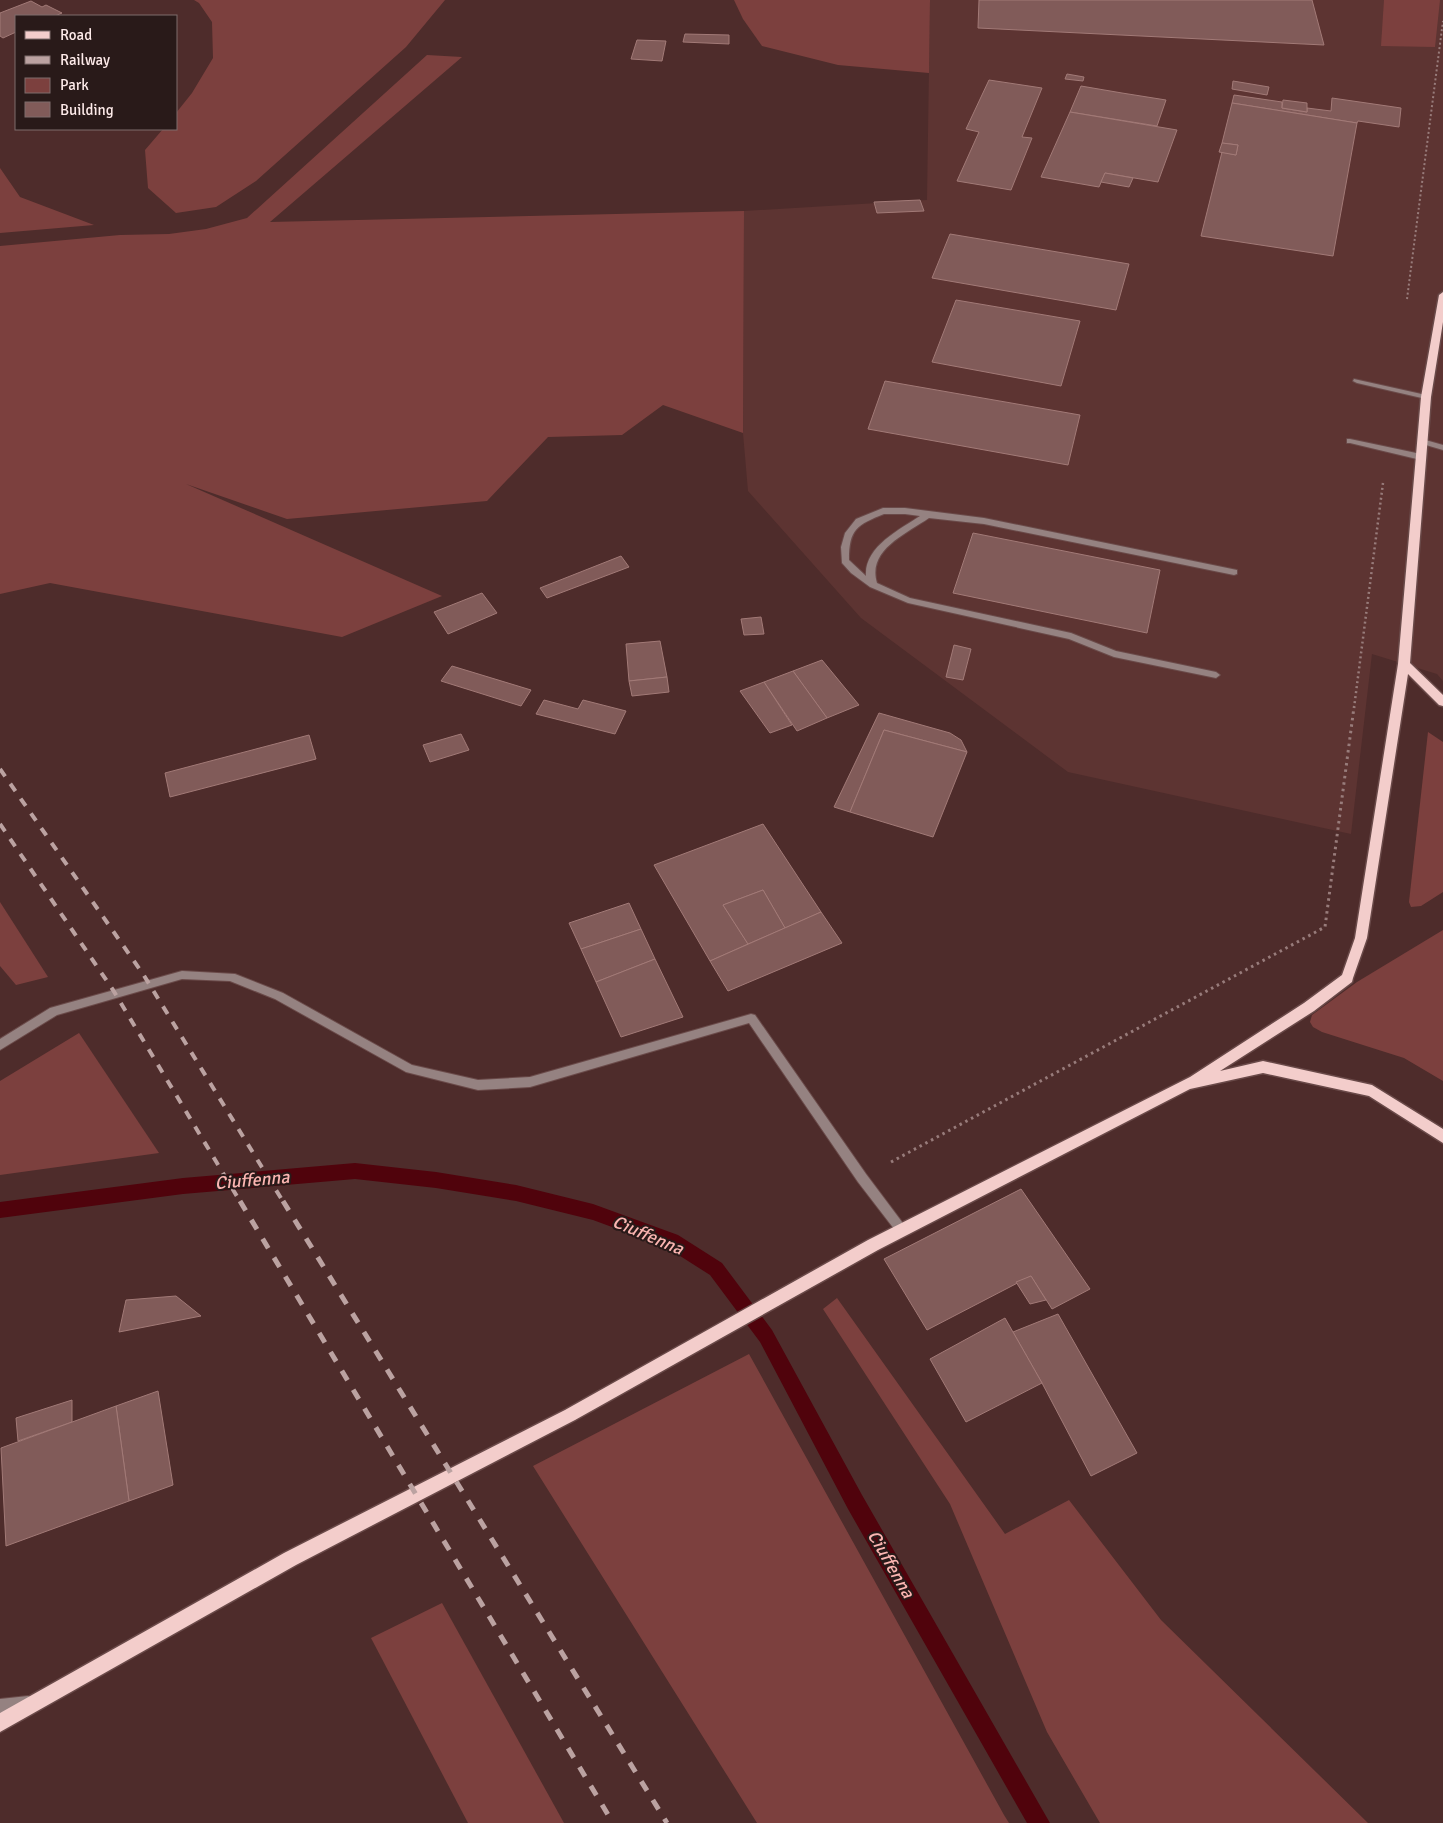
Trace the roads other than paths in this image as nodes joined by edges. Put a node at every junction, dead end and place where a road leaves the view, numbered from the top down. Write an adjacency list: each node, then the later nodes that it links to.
1 (1443, 295): 3 (main road)
2 (1357, 381): 3 (street)
3 (1426, 397): 5 (main road)
4 (1350, 441): 7 (street)
5 (1422, 441): 6 (street); 7 (main road)
6 (1443, 448)
7 (1421, 457): 11 (main road)
8 (927, 514): 9 (street); 10 (street); 10 (street)
9 (1234, 572)
10 (873, 585): 12 (street)
11 (1404, 664): 13 (main road); 15 (main road)
12 (1216, 676)
13 (1443, 702)
14 (0, 1045): 17 (street)
15 (1187, 1084): 16 (main road); 17 (main road)
16 (1443, 1137)
17 (902, 1230): 18 (main road)
18 (39, 1702): 19 (street); 20 (main road)
19 (0, 1706)
20 (0, 1723)

